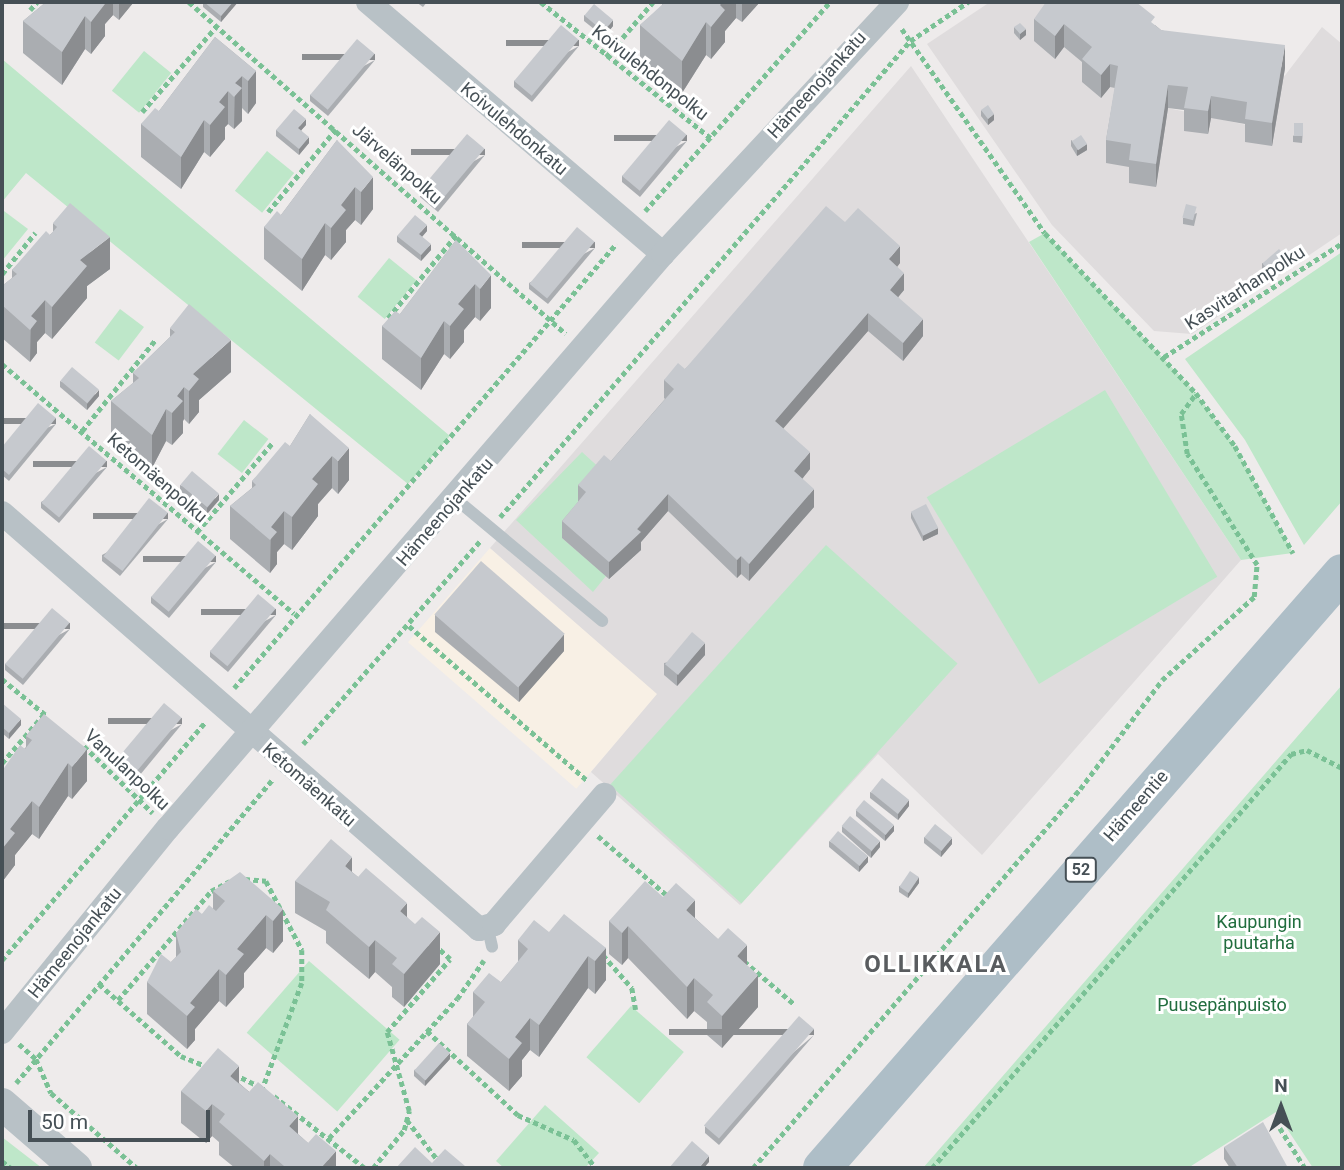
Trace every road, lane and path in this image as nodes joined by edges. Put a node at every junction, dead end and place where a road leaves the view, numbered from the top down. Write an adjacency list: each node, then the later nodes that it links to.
1 (37, 2): 8 (path)
2 (189, 2): 9 (path, Järvelänpolku)
3 (368, 2): 15 (street, Koivulehdonkatu)
4 (541, 2): 10 (path, Koivulehdonpolku)
5 (653, 2): 10 (path)
6 (830, 2): 13 (path)
7 (892, 5): 19 (street, Hämeenojankatu); 25 (path)
8 (30, 10)
9 (216, 26): 11 (path); 12 (path, Järvelänpolku)
10 (606, 57): 13 (path, Koivulehdonpolku)
11 (142, 112)
12 (336, 130): 14 (path); 17 (path, Järvelänpolku)
13 (711, 138): 15 (path)
14 (268, 212)
15 (630, 227): 19 (street, Koivulehdonkatu); 22 (path)
16 (35, 233): 20 (path)
17 (457, 234): 21 (path); 22 (path, Järvelänpolku)
18 (1342, 243): 25 (path, Kasvitarhanpolku)
19 (663, 254): 24 (street, Hämeenojankatu)
20 (2, 274)
21 (388, 318)
22 (552, 319): 24 (path, Järvelänpolku); 35 (path)
23 (156, 339): 28 (path)
24 (583, 351): 30 (street, Hämeenojankatu)
25 (1164, 357): 27 (path)
26 (2, 364): 28 (path, Ketomäenpolku)
27 (1196, 393): 33 (path); 78 (path)
28 (82, 431): 32 (path, Ketomäenpolku)
29 (273, 442): 32 (path)
30 (457, 500): 36 (lane); 42 (street, Hämeenojankatu)
31 (2, 513): 39 (street, Ketomäenkatu)
32 (197, 532): 35 (path, Ketomäenpolku)
33 (1293, 553)
34 (1342, 573): 79 (main road, Hämeentie / 52)
35 (294, 613): 39 (path)
36 (602, 621)
37 (409, 626): 46 (path)
38 (2, 679): 40 (path)
39 (219, 707): 42 (street, Ketomäenkatu); 47 (path)
40 (44, 714): 41 (path); 44 (path)
41 (53, 722)
42 (250, 734): 48 (street, Hämeenojankatu); 51 (street, Ketomäenkatu)
43 (72, 737): 47 (path, Vanulanpolku)
44 (2, 763)
45 (1342, 768): 80 (path)
46 (604, 795): 51 (street)
47 (136, 796): 48 (path, Vanulanpolku); 55 (path)
48 (168, 828): 60 (street, Hämeenojankatu)
49 (594, 833): 50 (path)
50 (678, 905)
51 (490, 938): 61 (path)
52 (432, 944): 62 (path)
53 (593, 951): 59 (path)
54 (741, 959): 58 (path)
55 (2, 960)
56 (99, 984): 57 (path)
57 (118, 1000): 63 (path); 65 (path)
58 (794, 1004)
59 (636, 1010)
60 (3, 1031): 73 (path)
61 (426, 1031): 62 (path); 77 (path)
62 (396, 1065): 67 (path); 69 (path)
63 (213, 1068)
64 (225, 1071): 65 (path)
65 (263, 1088): 69 (path)
66 (2, 1104): 72 (street)
67 (407, 1120): 75 (path); 76 (path)
68 (1280, 1128): 81 (path)
69 (328, 1138): 74 (path)
70 (2, 1161): 71 (path)
71 (11, 1168)
72 (76, 1168)
73 (137, 1168)
74 (365, 1168)
75 (373, 1168)
76 (443, 1168)
77 (596, 1168)
78 (753, 1168)
79 (822, 1168)
80 (932, 1168)
81 (1305, 1168)

